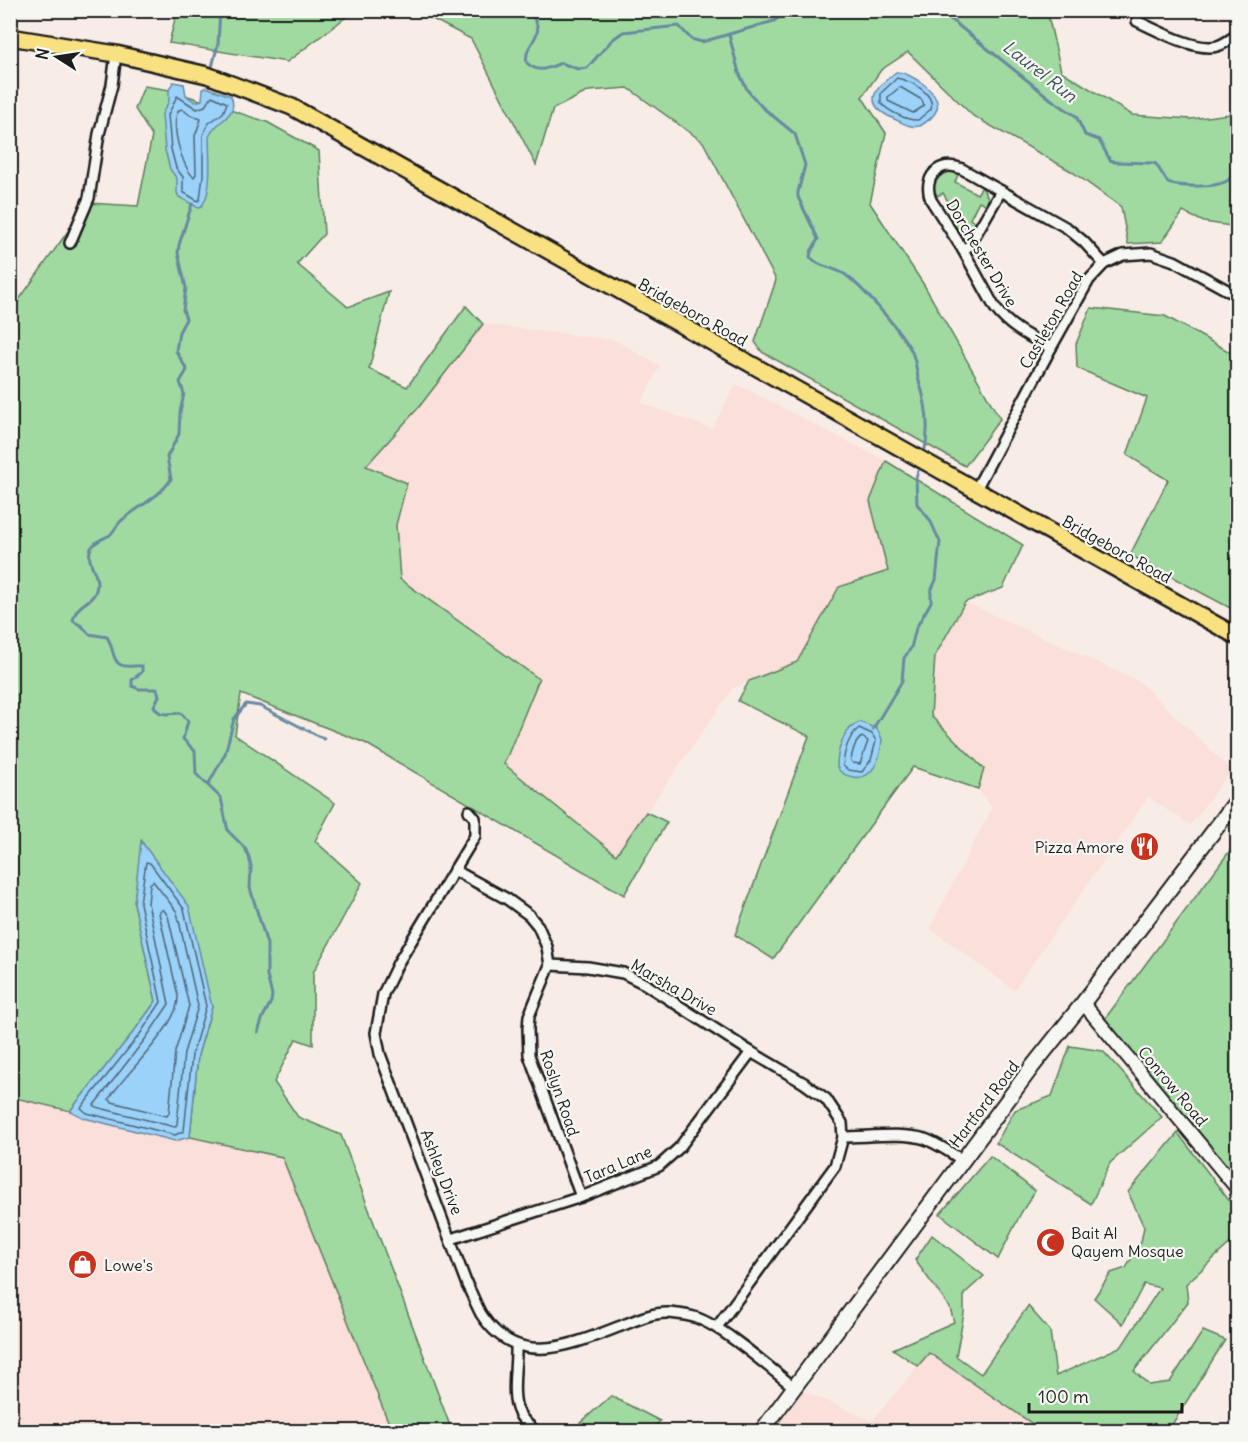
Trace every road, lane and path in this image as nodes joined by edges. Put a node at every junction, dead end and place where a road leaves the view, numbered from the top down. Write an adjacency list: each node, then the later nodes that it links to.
1 (1137, 21): 2 (street)
2 (1238, 34)
3 (10, 37): 4 (main road, Bridgeboro Road)
4 (116, 54): 6 (street); 11 (main road, Bridgeboro Road)
5 (1001, 191): 7 (street); 7 (street, Dorchester Drive); 8 (street, Dorchester Drive)
6 (70, 243)
7 (963, 250): 10 (street, Dorchester Drive)
8 (1104, 264): 9 (street, Castleton Road); 10 (street, Castleton Road)
9 (1238, 296)
10 (1051, 348): 11 (street, Castleton Road)
11 (975, 491): 12 (main road, Bridgeboro Road)
12 (1238, 637)
13 (1238, 799): 17 (main road, Hartford Road)
14 (469, 811): 15 (street, Ashley Drive)
15 (454, 870): 16 (street); 23 (street, Ashley Drive)
16 (550, 964): 18 (street, Marsha Drive); 22 (street, Roslyn Road)
17 (1083, 1003): 20 (main road, Hartford Road); 21 (street, Conrow Road)
18 (751, 1052): 19 (street, Marsha Drive); 22 (street, Tara Lane)
19 (843, 1137): 20 (street); 24 (street)
20 (962, 1160): 26 (main road, Hartford Road)
21 (1238, 1190)
22 (581, 1197): 23 (street, Tara Lane)
23 (451, 1239): 25 (street, Ashley Drive)
24 (717, 1327): 25 (street); 26 (street)
25 (516, 1345): 27 (street)
26 (794, 1387): 28 (main road, Hartford Road)
27 (532, 1428)
28 (761, 1431)

